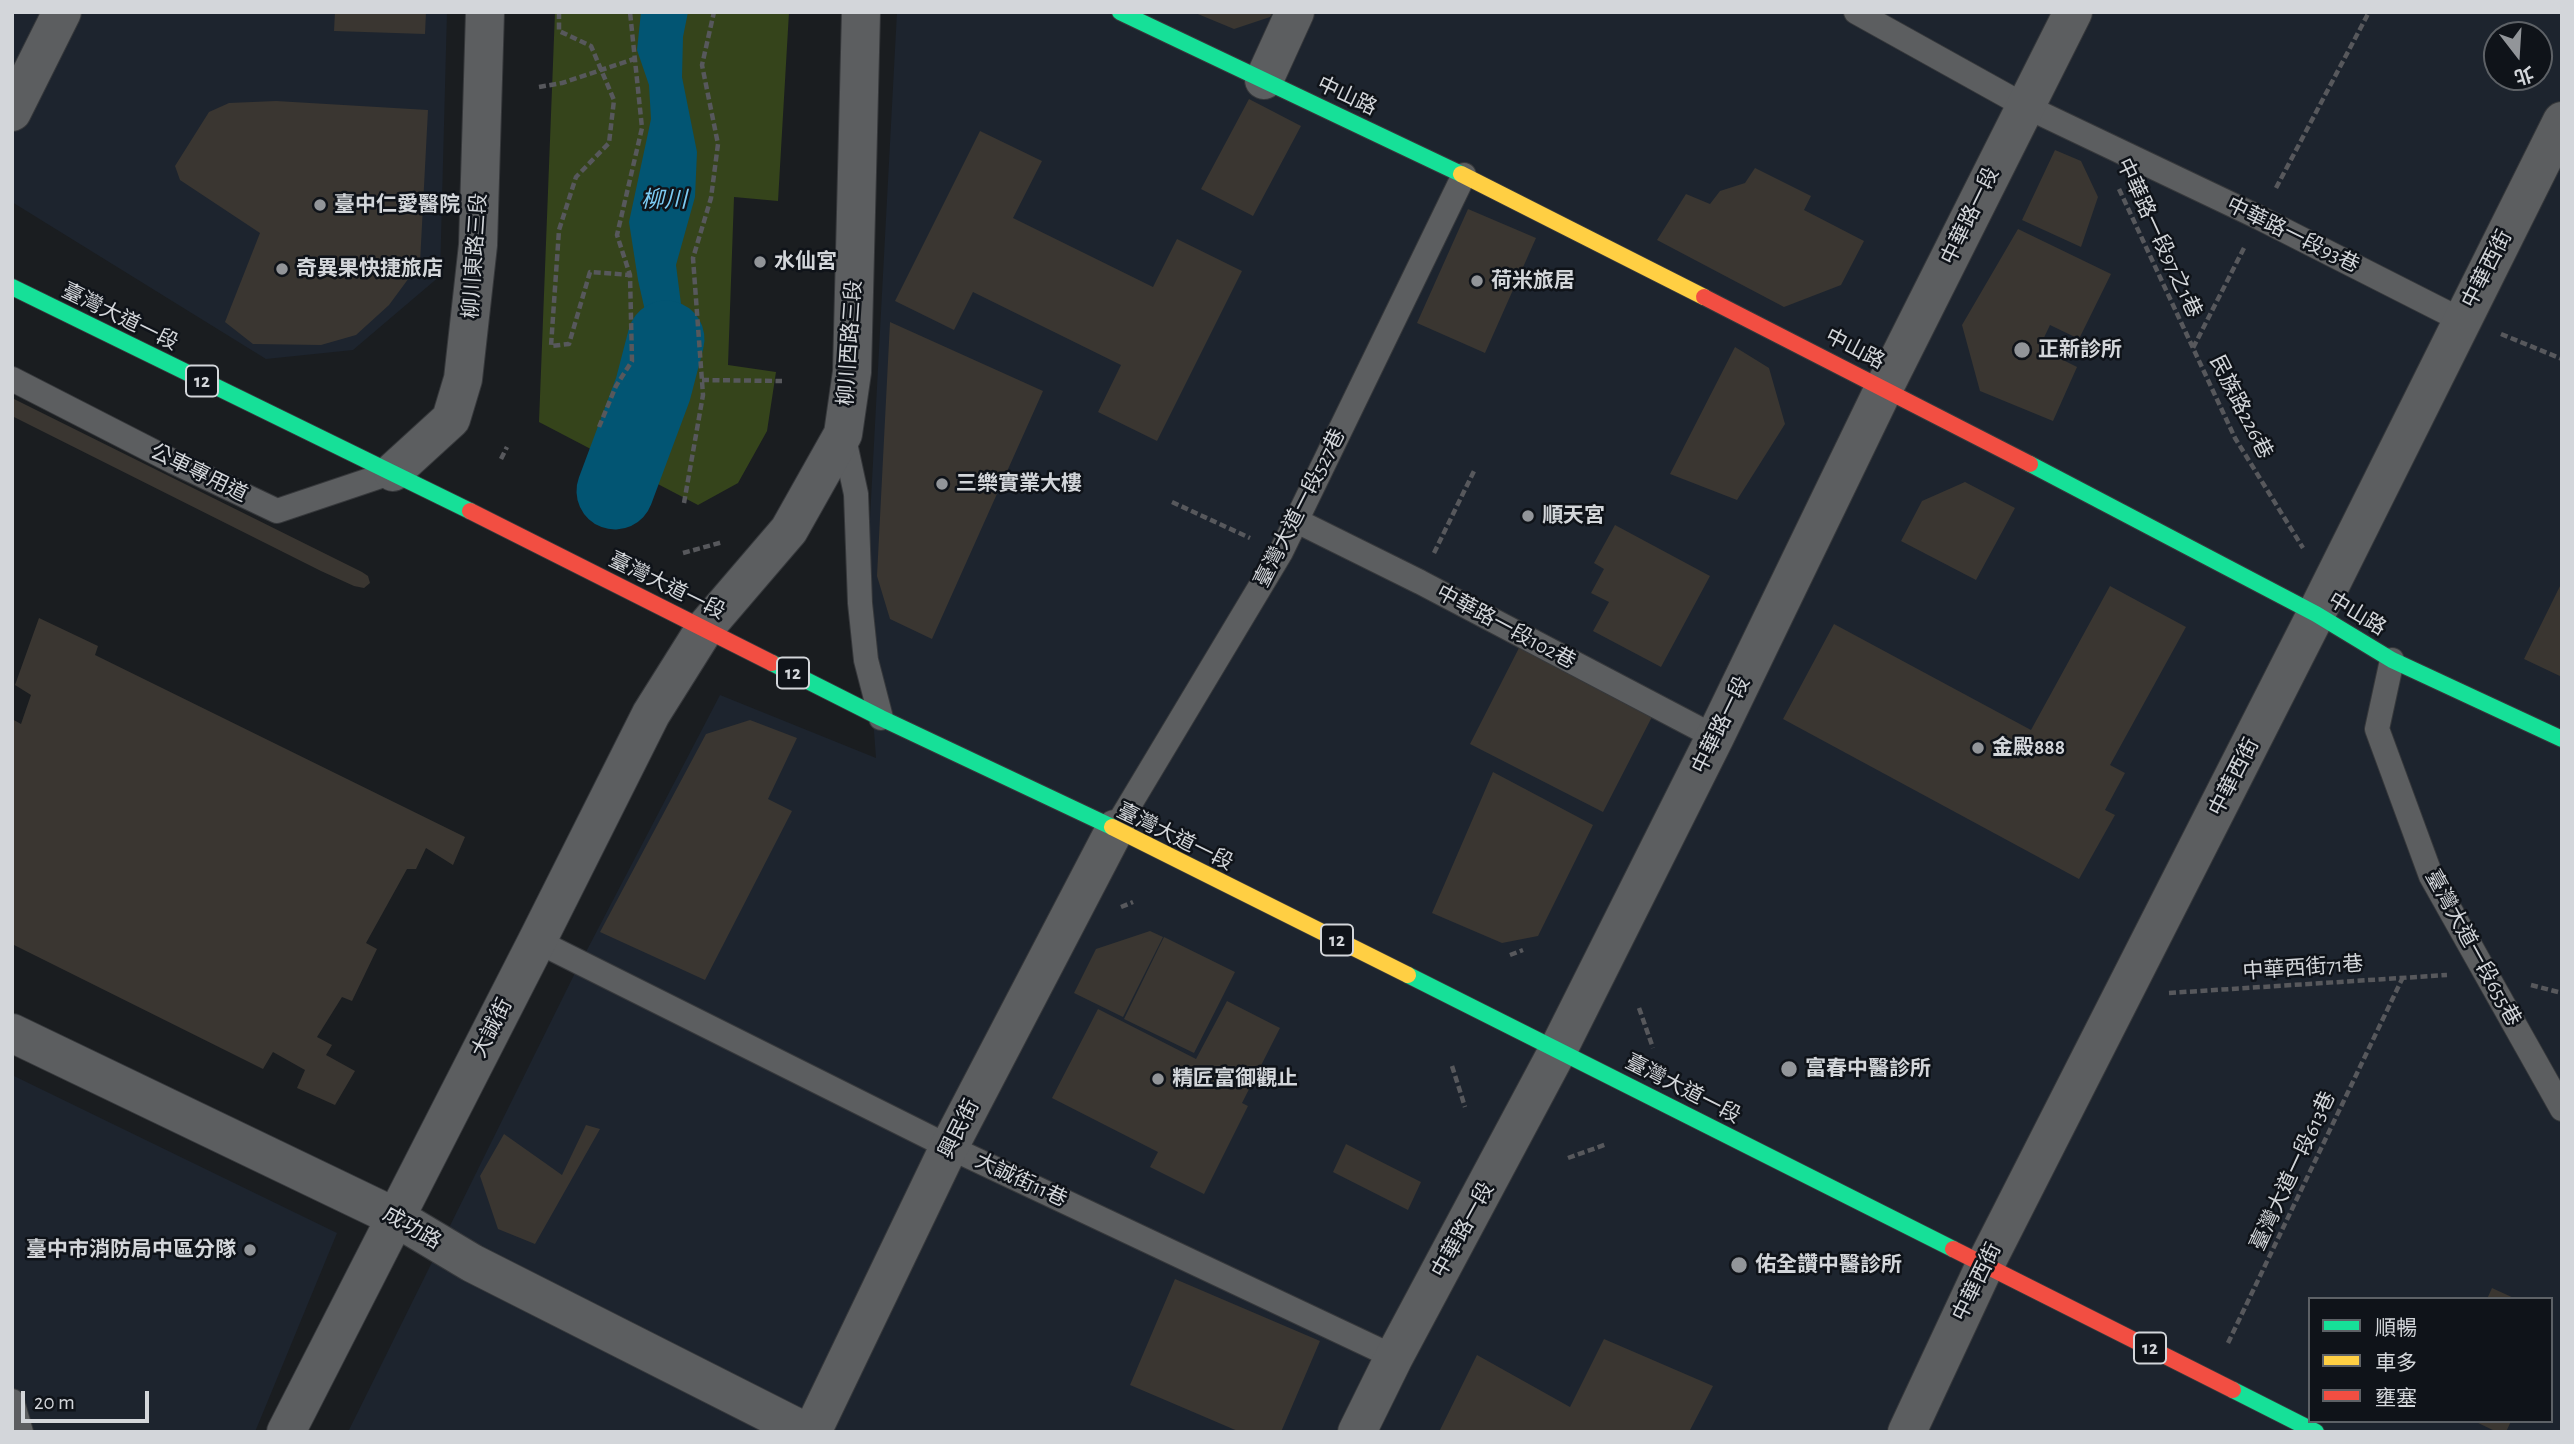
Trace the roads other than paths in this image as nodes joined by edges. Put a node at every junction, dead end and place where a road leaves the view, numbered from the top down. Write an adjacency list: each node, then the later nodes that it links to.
1 (62, 12): 10 (street)
2 (485, 12): 18 (street, 柳川東路三段)
3 (861, 12): 17 (street, 柳川西路三段)
4 (1120, 12): 8 (main road, 中山路)
5 (1295, 12): 8 (street)
6 (1856, 12): 9 (lane, 中華路一段93巷)
7 (2073, 12): 9 (street, 中華路一段)
8 (1264, 80): 12 (main road, 中山路)
9 (2025, 106): 14 (lane, 中華路一段93巷); 16 (street, 中華路一段)
10 (12, 112)
11 (2562, 121): 14 (street, 中華西街)
12 (1464, 175): 16 (main road, 中山路); 19 (lane, 臺灣大道一段527巷)
13 (12, 287): 18 (main road, 臺灣大道一段 / 12)
14 (2461, 320): 20 (street, 中華西街)
15 (12, 379): 18 (lane, 公車專用道)
16 (1885, 388): 20 (main road, 中山路); 24 (street, 中華路一段)
17 (843, 434): 21 (street, 柳川西路三段); 23 (lane)
18 (393, 472): 21 (main road, 臺灣大道一段 / 12)
19 (1295, 520): 24 (lane, 中華路一段102巷); 26 (lane, 臺灣大道一段527巷)
20 (2322, 601): 22 (main road, 中山路); 33 (street, 中華西街)
21 (705, 628): 23 (main road, 臺灣大道一段 / 12); 27 (street, 大誠街)
22 (2392, 660): 25 (main road, 中山路); 30 (lane, 臺灣大道一段655巷)
23 (881, 718): 26 (main road, 臺灣大道一段 / 12)
24 (1716, 737): 29 (street, 中華路一段)
25 (2562, 739)
26 (1115, 830): 29 (main road, 臺灣大道一段 / 12); 31 (street, 興民街)
27 (537, 941): 31 (lane, 大誠街11巷); 32 (street, 大誠街)
28 (12, 1033): 32 (street, 成功路)
29 (1558, 1050): 33 (main road, 臺灣大道一段 / 12); 34 (street, 中華路一段)
30 (2562, 1109)
31 (949, 1147): 34 (lane, 大誠街11巷); 39 (street, 興民街)
32 (395, 1217): 37 (street, 大誠街); 38 (street, 成功路)
33 (1984, 1265): 41 (street, 中華西街); 42 (main road, 臺灣大道一段 / 12)
34 (1394, 1357): 40 (street, 中華路一段)
35 (12, 1401): 36 (lane)
36 (22, 1432)
37 (286, 1432)
38 (806, 1432)
39 (812, 1432)
40 (1357, 1432)
41 (1907, 1432)
42 (2316, 1432)

